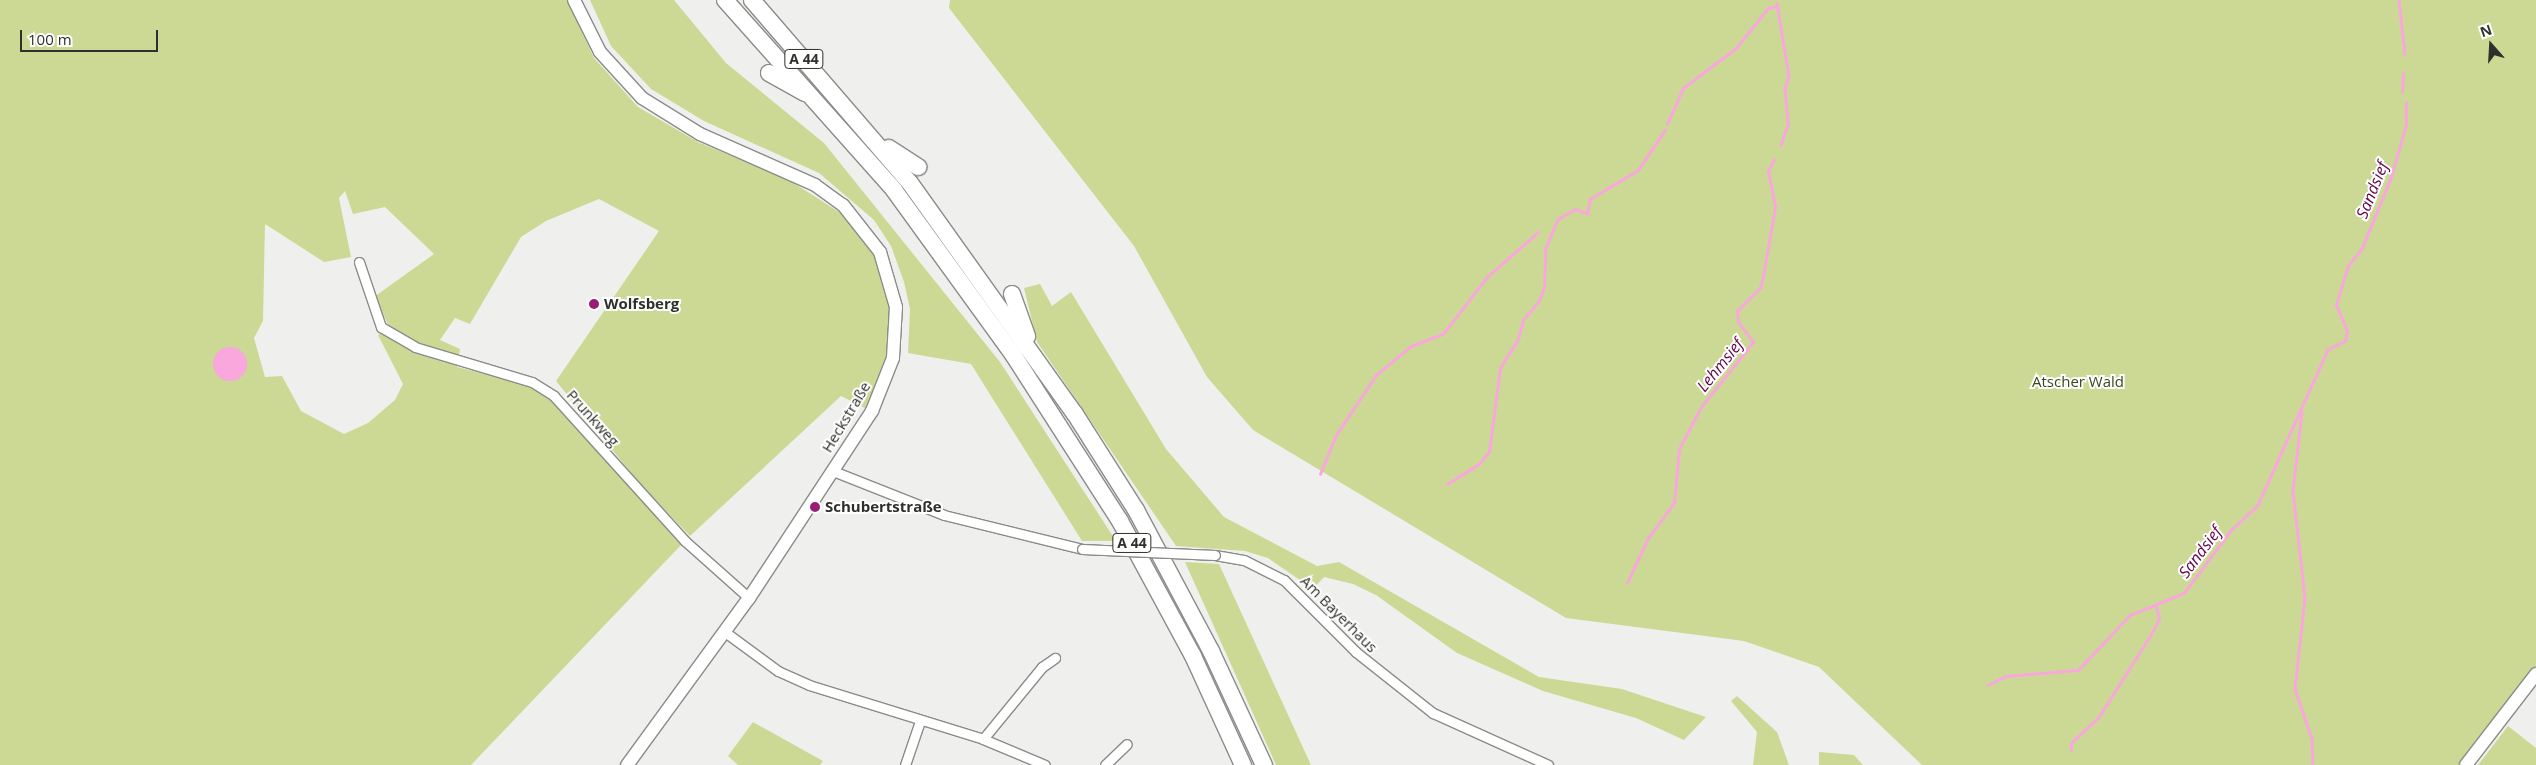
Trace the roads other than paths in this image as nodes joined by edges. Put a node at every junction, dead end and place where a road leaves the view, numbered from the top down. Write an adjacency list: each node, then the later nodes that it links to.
1 (574, 0): 11 (main road, Heckstraße)
2 (726, 0): 5 (highway, A 44)
3 (752, 0): 6 (highway, A 44)
4 (770, 73): 5 (highway)
5 (816, 99): 23 (highway, A 44)
6 (873, 137): 7 (highway); 10 (highway, A 44)
7 (918, 168)
8 (359, 262): 12 (street, Prunkweg)
9 (1012, 294): 10 (highway)
10 (1029, 346): 24 (highway, A 44)
11 (833, 470): 12 (main road, Heckstraße); 25 (street, Am Bayerhaus, bridge)
12 (749, 598): 13 (main road, Heckstraße)
13 (725, 632): 16 (street); 19 (main road, Heckstraße)
14 (1055, 658): 17 (street)
15 (2536, 674): 26 (main road)
16 (920, 721): 17 (street); 20 (street)
17 (983, 739): 21 (street)
18 (1127, 744): 22 (street)
19 (627, 765)
20 (905, 765)
21 (1045, 765)
22 (1105, 765)
23 (1243, 765)
24 (1264, 765)
25 (1548, 765)
26 (2466, 765)

